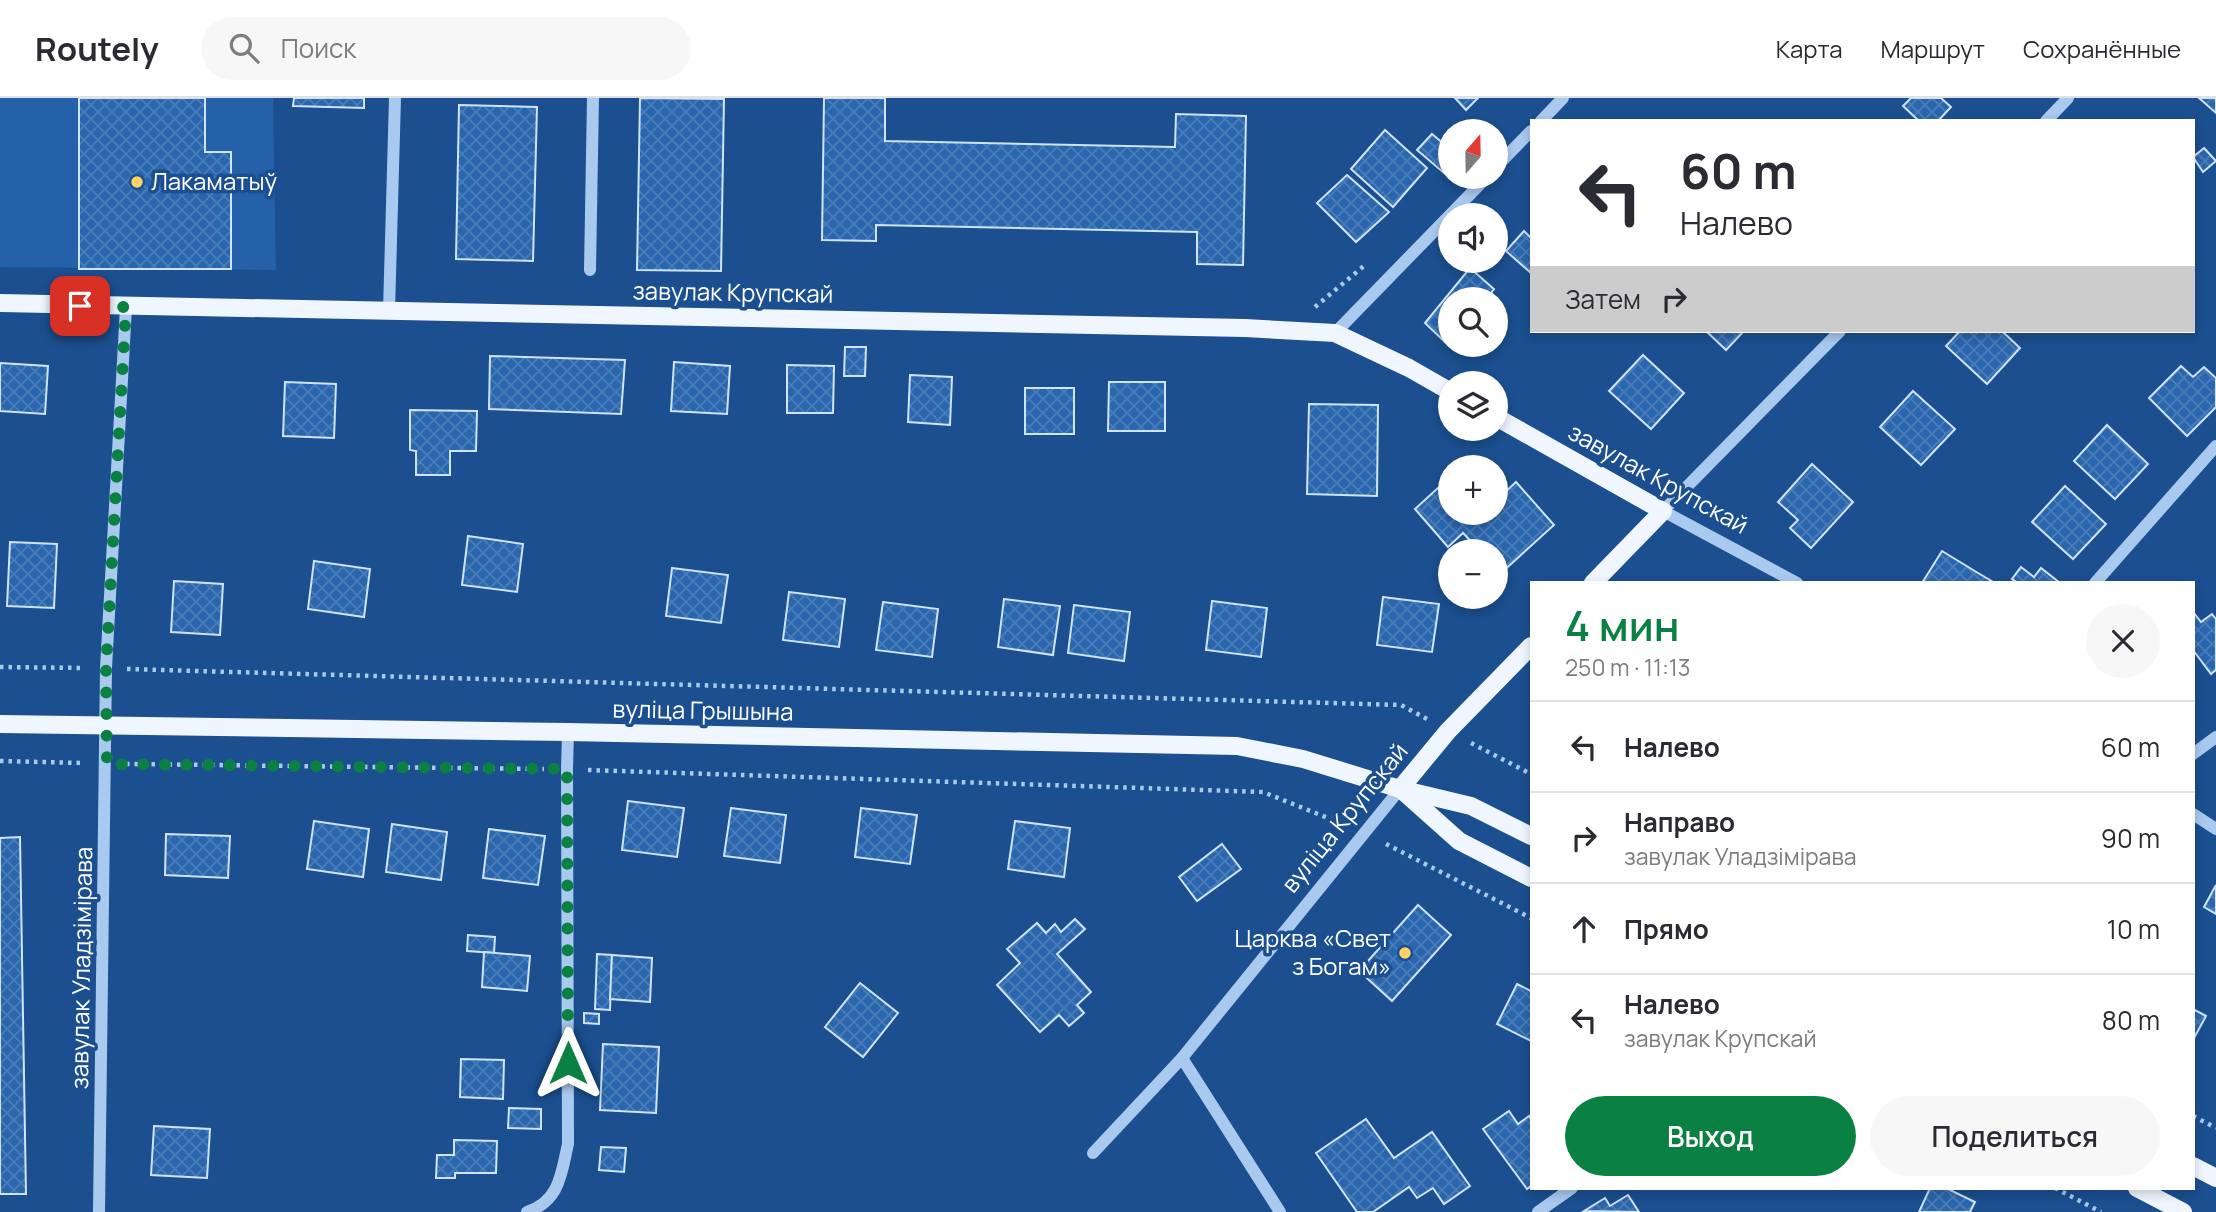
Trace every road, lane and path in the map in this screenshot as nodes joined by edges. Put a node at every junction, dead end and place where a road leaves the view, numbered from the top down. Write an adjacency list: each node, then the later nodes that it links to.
1 (395, 98): 14 (street)
2 (593, 98): 11 (street)
3 (1563, 98): 5 (street)
4 (2068, 98): 6 (street)
5 (1543, 119)
6 (2048, 119)
7 (1530, 132): 8 (street)
8 (1508, 155)
9 (1475, 189): 16 (street)
10 (1371, 260): 15 (path)
11 (590, 270)
12 (0, 303): 13 (main road, завулак Крупскай)
13 (126, 307): 14 (main road, завулак Крупскай); 27 (street, завулак Уладзімірава)
14 (389, 311): 16 (main road, завулак Крупскай)
15 (1309, 312)
16 (1335, 333): 18 (main road, завулак Крупскай)
17 (1838, 333): 21 (street)
18 (1438, 385)
19 (1508, 424): 21 (main road, завулак Крупскай)
20 (2216, 446): 24 (street)
21 (1663, 511): 22 (main road); 23 (street, завулак Крупскай)
22 (1595, 581)
23 (1793, 581)
24 (2097, 581)
25 (1530, 647): 30 (main road, вуліца Крупскай)
26 (0, 667): 27 (path)
27 (106, 668): 29 (street, завулак Уладзімірава); 30 (path)
28 (0, 724): 29 (main road, вуліца Грышына)
29 (106, 725): 31 (main road, вуліца Грышына); 35 (street, завулак Уладзімірава)
30 (1448, 731): 37 (path); 38 (main road, вуліца Крупскай)
31 (568, 732): 36 (street); 38 (main road, вуліца Грышына)
32 (2216, 737): 33 (street)
33 (2195, 753)
34 (0, 761): 35 (path)
35 (107, 764): 36 (path); 54 (street, завулак Уладзімірава)
36 (567, 769): 41 (path); 55 (street)
37 (1530, 773)
38 (1400, 789): 41 (street, вуліца Крупскай); 42 (main road, вуліца Грышына); 43 (main road, вуліца Грышына)
39 (2195, 815): 40 (street)
40 (2216, 829)
41 (1365, 833): 44 (path); 45 (street, вуліца Крупскай)
42 (1530, 836)
43 (1530, 877)
44 (1530, 917)
45 (1182, 1058): 48 (street, вуліца Крупскай); 56 (street)
46 (2195, 1117): 47 (path)
47 (2216, 1129)
48 (1093, 1153)
49 (2195, 1167): 50 (main road)
50 (2216, 1178)
51 (1569, 1190): 57 (street)
52 (2059, 1190): 58 (path)
53 (2141, 1190): 59 (main road)
54 (99, 1212)
55 (527, 1212)
56 (1280, 1212)
57 (1538, 1212)
58 (2101, 1212)
59 (2183, 1212)

